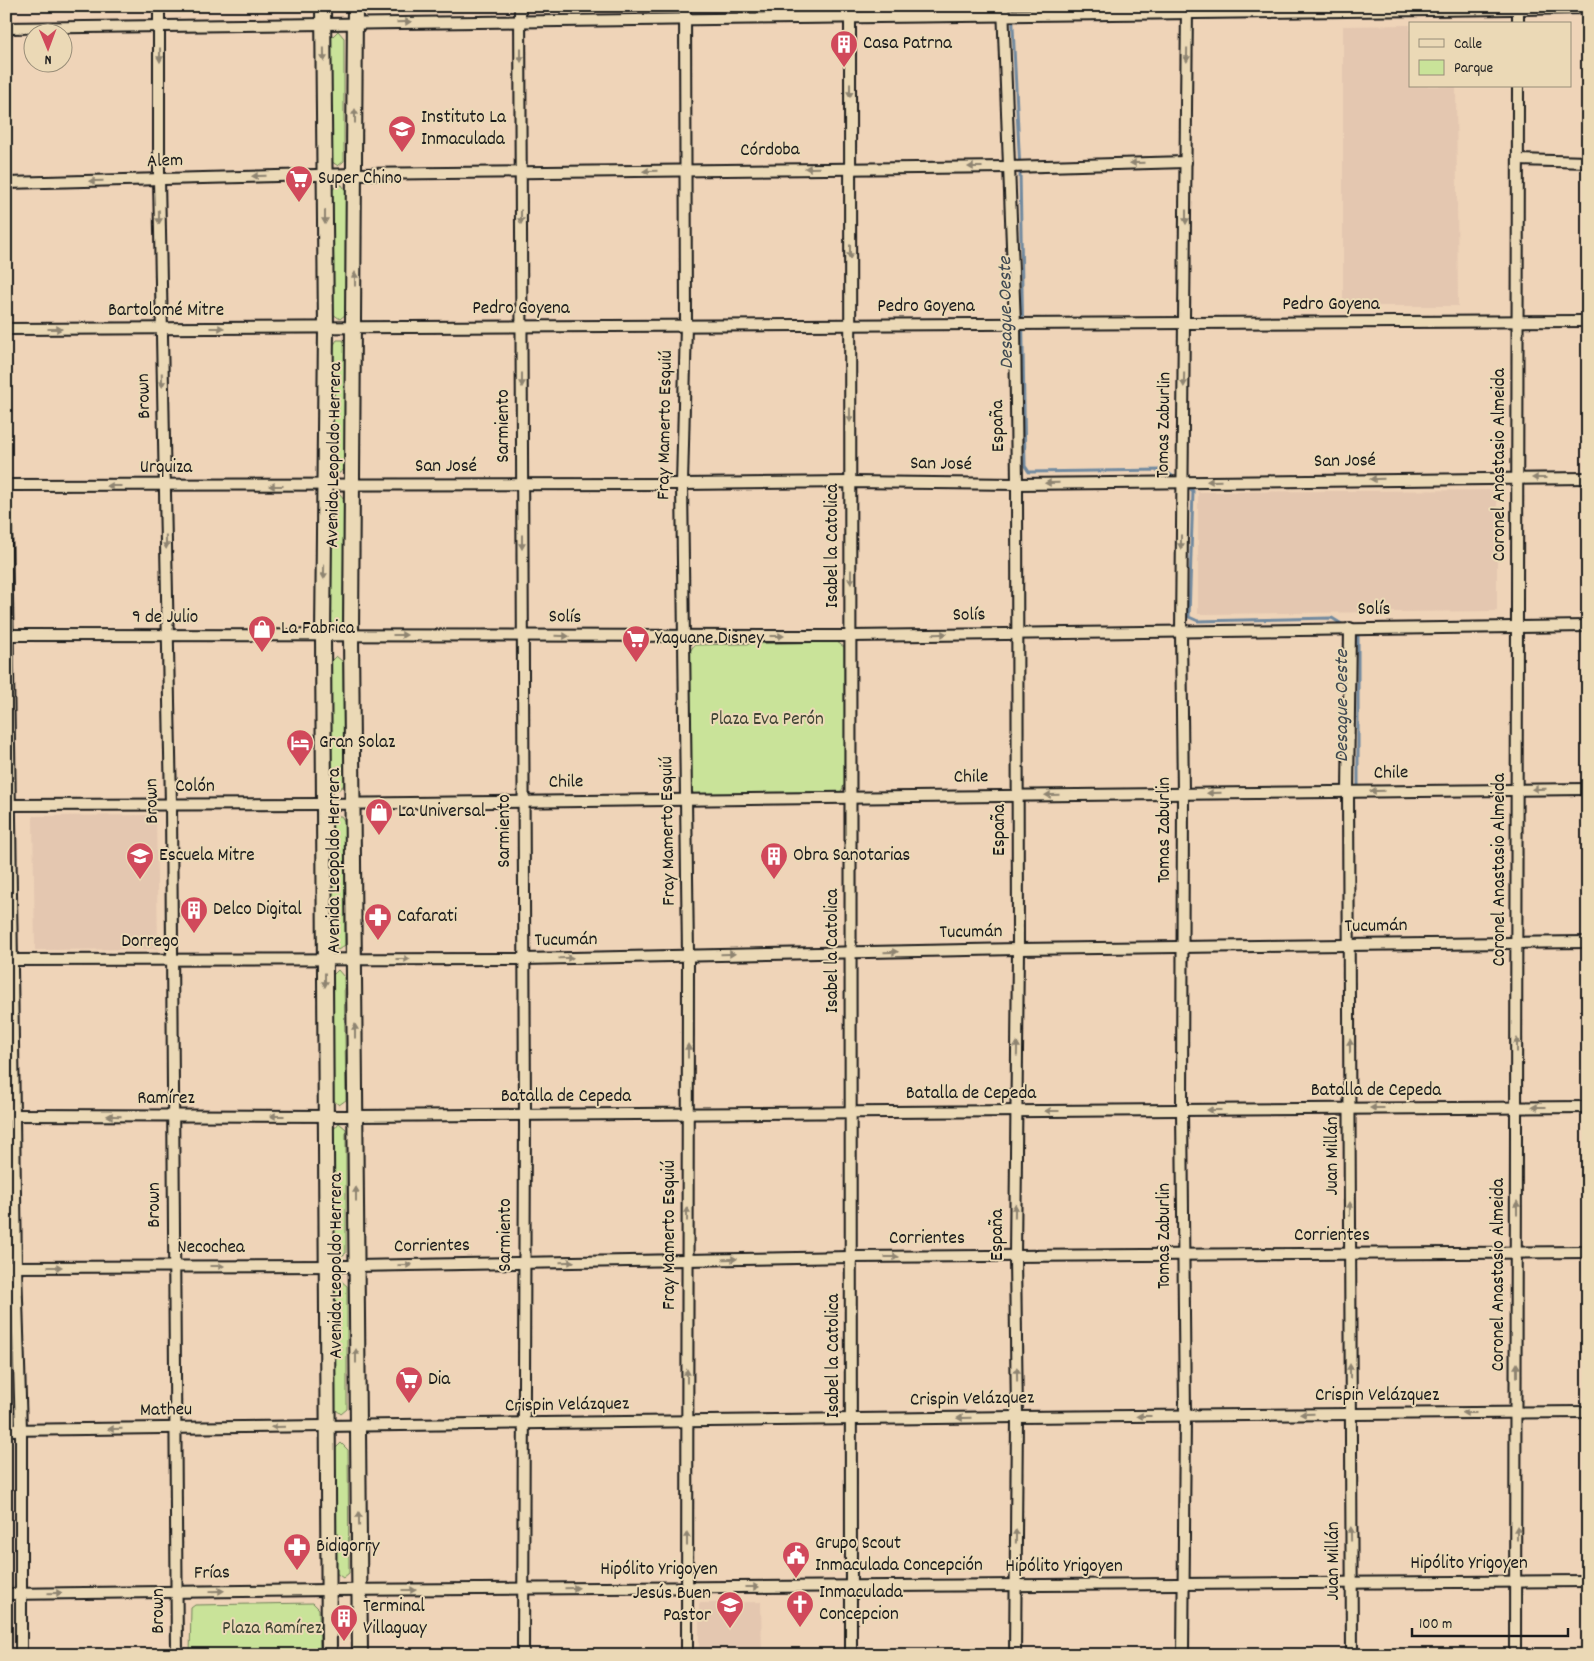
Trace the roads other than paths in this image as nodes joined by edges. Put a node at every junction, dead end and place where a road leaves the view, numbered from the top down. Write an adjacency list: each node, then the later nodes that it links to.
1 (160, 6): 18 (street, Brown)
2 (323, 6): 16 (street, Avenida Leopoldo Herrera)
3 (355, 6): 17 (street, Avenida Leopoldo Herrera)
4 (520, 6): 14 (street, Sarmiento)
5 (685, 6): 12 (street, Fray Mamerto Esquiú)
6 (850, 6): 13 (street, Isabel la Catolica)
7 (1518, 7): 8 (street); 9 (street); 15 (street)
8 (1345, 8): 10 (street)
9 (1588, 8)
10 (1187, 10): 11 (street); 22 (street, Tomas Zaburlin, one-way to 22)
11 (1003, 11): 13 (street); 25 (street, España)
12 (686, 18): 13 (street); 14 (street); 26 (street, Fray Mamerto Esquiú)
13 (850, 18): 24 (street, Isabel la Catolica, one-way to 24)
14 (520, 21): 17 (street, one-way to 14); 27 (street, Sarmiento, one-way to 27)
15 (1518, 22)
16 (324, 23): 17 (street); 18 (street); 28 (street, Avenida Leopoldo Herrera, one-way to 28)
17 (355, 23): 29 (street, Avenida Leopoldo Herrera, one-way to 17)
18 (160, 25): 19 (street); 30 (street, Brown, one-way to 30)
19 (6, 28)
20 (1518, 88): 21 (street, Coronel Anastasio Almeida)
21 (1518, 160): 23 (street); 32 (street, Coronel Anastasio Almeida)
22 (1186, 162): 25 (street, Córdoba, one-way to 25); 35 (street, Tomas Zaburlin, one-way to 35)
23 (1588, 162)
24 (850, 166): 25 (street, Córdoba, one-way to 24); 26 (street, Córdoba, one-way to 26); 34 (street, Isabel la Catolica, one-way to 34)
25 (1009, 166): 37 (street, España)
26 (685, 171): 27 (street, Córdoba, one-way to 27); 36 (street, Fray Mamerto Esquiú)
27 (522, 172): 29 (street, Córdoba); 38 (street, Sarmiento, one-way to 38)
28 (325, 174): 29 (street, Alem); 30 (street, Alem, one-way to 30); 39 (street, Avenida Leopoldo Herrera, one-way to 39)
29 (354, 174): 40 (street, Avenida Leopoldo Herrera, one-way to 29)
30 (159, 179): 31 (street, Alem, one-way to 31); 42 (street, Brown, one-way to 42)
31 (6, 183)
32 (1518, 321): 33 (street, Pedro Goyena); 35 (street, Pedro Goyena); 43 (street, Coronel Anastasio Almeida)
33 (1588, 321)
34 (850, 324): 36 (street, Pedro Goyena); 37 (street, Pedro Goyena); 46 (street, Isabel la Catolica, one-way to 46)
35 (1185, 324): 37 (street, Pedro Goyena); 45 (street, Tomas Zaburlin, one-way to 45)
36 (686, 325): 38 (street, Pedro Goyena); 49 (street, Fray Mamerto Esquiú)
37 (1015, 325): 50 (street, España)
38 (521, 327): 40 (street, Pedro Goyena); 48 (street, Sarmiento, one-way to 48)
39 (326, 328): 40 (street, Pedro Goyena); 42 (street, Bartolomé Mitre, one-way to 39); 53 (street, Avenida Leopoldo Herrera)
40 (355, 328): 47 (street, Avenida Leopoldo Herrera)
41 (6, 329): 42 (street, Bartolomé Mitre, one-way to 42)
42 (161, 329): 52 (street, Brown, one-way to 52)
43 (1518, 478): 44 (street, San José, one-way to 43); 45 (street, San José, one-way to 45); 55 (street, Coronel Anastasio Almeida)
44 (1588, 478)
45 (1181, 481): 50 (street, San José, one-way to 50); 58 (street, Tomas Zaburlin, one-way to 58)
46 (850, 482): 49 (street, San José); 50 (street, San José); 65 (street, Isabel la Catolica, one-way to 65)
47 (354, 484): 48 (street, San José); 53 (street, San José); 62 (street, Avenida Leopoldo Herrera)
48 (522, 484): 49 (street, San José); 63 (street, Sarmiento, one-way to 63)
49 (682, 484): 66 (street, Fray Mamerto Esquiú)
50 (1017, 484): 59 (street, España)
51 (6, 485): 52 (street, Urquiza, one-way to 51)
52 (165, 486): 53 (street, Urquiza, one-way to 52); 61 (street, Brown, one-way to 61)
53 (325, 486): 64 (street, Avenida Leopoldo Herrera, one-way to 64)
54 (6, 519): 60 (street)
55 (1518, 626): 56 (street, Solís); 57 (street, Solís); 68 (street, Coronel Anastasio Almeida)
56 (1588, 626)
57 (1350, 628): 58 (street, Solís); 69 (street, Juan Millán)
58 (1181, 632): 59 (street, Solís); 70 (street, Tomas Zaburlin)
59 (1016, 633): 65 (street, Solís, one-way to 59); 71 (street, España)
60 (7, 635): 61 (street, 9 de Julio); 77 (street)
61 (167, 635): 64 (street, 9 de Julio); 78 (street, Brown)
62 (351, 635): 63 (street, Solís, one-way to 63); 64 (street, Solís); 75 (street, Avenida Leopoldo Herrera)
63 (521, 635): 66 (street, Solís, one-way to 66); 74 (street, Sarmiento)
64 (323, 636): 76 (street, Avenida Leopoldo Herrera)
65 (851, 636): 66 (street, Solís, one-way to 65); 72 (street, Isabel la Catolica)
66 (683, 637): 73 (street, Fray Mamerto Esquiú)
67 (1588, 789): 68 (street, Chile, one-way to 68)
68 (1517, 790): 69 (street, Chile, one-way to 69); 79 (street, Coronel Anastasio Almeida)
69 (1348, 792): 70 (street, Chile, one-way to 70); 81 (street, Juan Millán)
70 (1183, 794): 71 (street, Chile, one-way to 71); 82 (street, Tomas Zaburlin)
71 (1018, 795): 72 (street, Chile); 83 (street, España)
72 (851, 797): 73 (street, Chile); 84 (street, Isabel la Catolica)
73 (686, 799): 74 (street, Chile); 85 (street, Fray Mamerto Esquiú)
74 (522, 801): 75 (street, Chile); 88 (street, Sarmiento)
75 (354, 803): 76 (street, Chile); 87 (street, Avenida Leopoldo Herrera)
76 (324, 804): 78 (street, Colón); 86 (street, Avenida Leopoldo Herrera)
77 (9, 805): 78 (street, Colón); 89 (street)
78 (171, 805): 90 (street, Brown)
79 (1517, 942): 80 (street, Tucumán); 81 (street, Tucumán); 91 (street, Coronel Anastasio Almeida, one-way to 79)
80 (1588, 942)
81 (1350, 945): 82 (street, Tucumán); 93 (street, Juan Millán, one-way to 81)
82 (1183, 947): 83 (street, Tucumán); 94 (street, Tomas Zaburlin)
83 (1018, 949): 84 (street, Tucumán, one-way to 83); 95 (street, España, one-way to 83)
84 (851, 953): 85 (street, Tucumán, one-way to 84); 96 (street, Isabel la Catolica)
85 (688, 955): 88 (street, Tucumán, one-way to 85); 97 (street, Fray Mamerto Esquiú, one-way to 85)
86 (325, 959): 87 (street, Dorrego); 90 (street, Dorrego); 101 (street, Avenida Leopoldo Herrera, one-way to 101)
87 (355, 959): 88 (street, Tucumán, one-way to 88); 102 (street, Avenida Leopoldo Herrera, one-way to 87)
88 (523, 959): 99 (street, Sarmiento)
89 (9, 960): 90 (street, Dorrego); 98 (street)
90 (170, 960): 100 (street, Brown)
91 (1517, 1107): 92 (street, Batalla de Cepeda, one-way to 91); 93 (street, Batalla de Cepeda, one-way to 93); 105 (street, Coronel Anastasio Almeida, one-way to 91)
92 (1588, 1107)
93 (1351, 1108): 94 (street, Batalla de Cepeda, one-way to 94); 104 (street, Juan Millán, one-way to 93)
94 (1182, 1110): 95 (street, Batalla de Cepeda, one-way to 95); 106 (street, Tomas Zaburlin)
95 (1016, 1111): 96 (street, Batalla de Cepeda); 108 (street, España, one-way to 95)
96 (851, 1112): 97 (street, Batalla de Cepeda); 107 (street, Isabel la Catolica)
97 (688, 1114): 99 (street, Batalla de Cepeda); 109 (street, Fray Mamerto Esquiú, one-way to 97)
98 (10, 1115): 100 (street, Ramírez, one-way to 98); 114 (street)
99 (524, 1115): 102 (street, Batalla de Cepeda); 110 (street, Sarmiento)
100 (173, 1116): 101 (street, Ramírez, one-way to 100); 112 (street, Brown)
101 (326, 1116): 102 (street, Batalla de Cepeda); 111 (street, Avenida Leopoldo Herrera)
102 (355, 1116): 113 (street, Avenida Leopoldo Herrera, one-way to 102)
103 (1588, 1252): 105 (street, Corrientes)
104 (1350, 1253): 105 (street, Corrientes); 106 (street, Corrientes); 116 (street, Juan Millán, one-way to 104)
105 (1517, 1253): 117 (street, Coronel Anastasio Almeida, one-way to 105)
106 (1183, 1254): 108 (street, Corrientes); 118 (street, Tomas Zaburlin)
107 (851, 1257): 108 (street, Corrientes, one-way to 108); 109 (street, Corrientes, one-way to 107); 120 (street, Isabel la Catolica)
108 (1015, 1257): 119 (street, España, one-way to 108)
109 (687, 1260): 110 (street, Corrientes, one-way to 109); 121 (street, Fray Mamerto Esquiú, one-way to 109)
110 (523, 1263): 113 (street, Corrientes, one-way to 110); 122 (street, Sarmiento)
111 (326, 1265): 112 (street, Necochea, one-way to 111); 113 (street, Corrientes); 124 (street, Avenida Leopoldo Herrera)
112 (173, 1266): 114 (street, Necochea, one-way to 112); 125 (street, Brown)
113 (356, 1266): 123 (street, Avenida Leopoldo Herrera, one-way to 113)
114 (11, 1267): 127 (street)
115 (1588, 1412): 117 (street, Crispin Velázquez)
116 (1350, 1413): 117 (street, Crispin Velázquez, one-way to 116); 118 (street, Crispin Velázquez, one-way to 118); 130 (street, Juan Millán, one-way to 116)
117 (1517, 1413): 128 (street, Coronel Anastasio Almeida, one-way to 117)
118 (1185, 1415): 119 (street, Crispin Velázquez, one-way to 119); 131 (street, Tomas Zaburlin)
119 (1017, 1417): 120 (street, Crispin Velázquez, one-way to 120); 132 (street, España, one-way to 119)
120 (851, 1420): 121 (street, Crispin Velázquez); 133 (street, Isabel la Catolica)
121 (687, 1422): 122 (street, Crispin Velázquez); 134 (street, Fray Mamerto Esquiú, one-way to 121)
122 (524, 1424): 123 (street, Crispin Velázquez); 135 (street, Sarmiento)
123 (357, 1426): 124 (street, Crispin Velázquez); 137 (street, Avenida Leopoldo Herrera, one-way to 123)
124 (327, 1427): 125 (street, Matheu, one-way to 125); 136 (street, Avenida Leopoldo Herrera)
125 (176, 1429): 127 (street, Matheu, one-way to 127); 138 (street, Brown)
126 (6, 1430): 127 (street, Matheu)
127 (21, 1430): 140 (street)
128 (1516, 1581): 129 (street, Hipólito Yrigoyen); 130 (street, Hipólito Yrigoyen); 151 (street, Coronel Anastasio Almeida)
129 (1588, 1581)
130 (1352, 1582): 131 (street, Hipólito Yrigoyen); 150 (street, Juan Millán)
131 (1183, 1584): 132 (street, Hipólito Yrigoyen); 149 (street, Tomas Zaburlin)
132 (1015, 1585): 133 (street, Hipólito Yrigoyen); 148 (street, España)
133 (851, 1586): 134 (street, Hipólito Yrigoyen, one-way to 133); 147 (street, Isabel la Catolica)
134 (687, 1587): 135 (street, Hipólito Yrigoyen, one-way to 134); 146 (street, Fray Mamerto Esquiú)
135 (523, 1589): 137 (street, Hipólito Yrigoyen, one-way to 135); 145 (street, Sarmiento)
136 (329, 1590): 137 (street, Frías); 138 (street, Frías, one-way to 136); 143 (street, Avenida Leopoldo Herrera)
137 (361, 1590): 144 (street, Avenida Leopoldo Herrera)
138 (176, 1592): 140 (street, Frías, one-way to 138); 142 (street, Brown)
139 (6, 1594): 140 (street, Frías)
140 (20, 1594): 141 (street)
141 (21, 1655)
142 (177, 1655)
143 (329, 1655)
144 (360, 1655)
145 (523, 1655)
146 (687, 1655)
147 (851, 1655)
148 (1015, 1655)
149 (1183, 1655)
150 (1352, 1655)
151 (1516, 1655)

